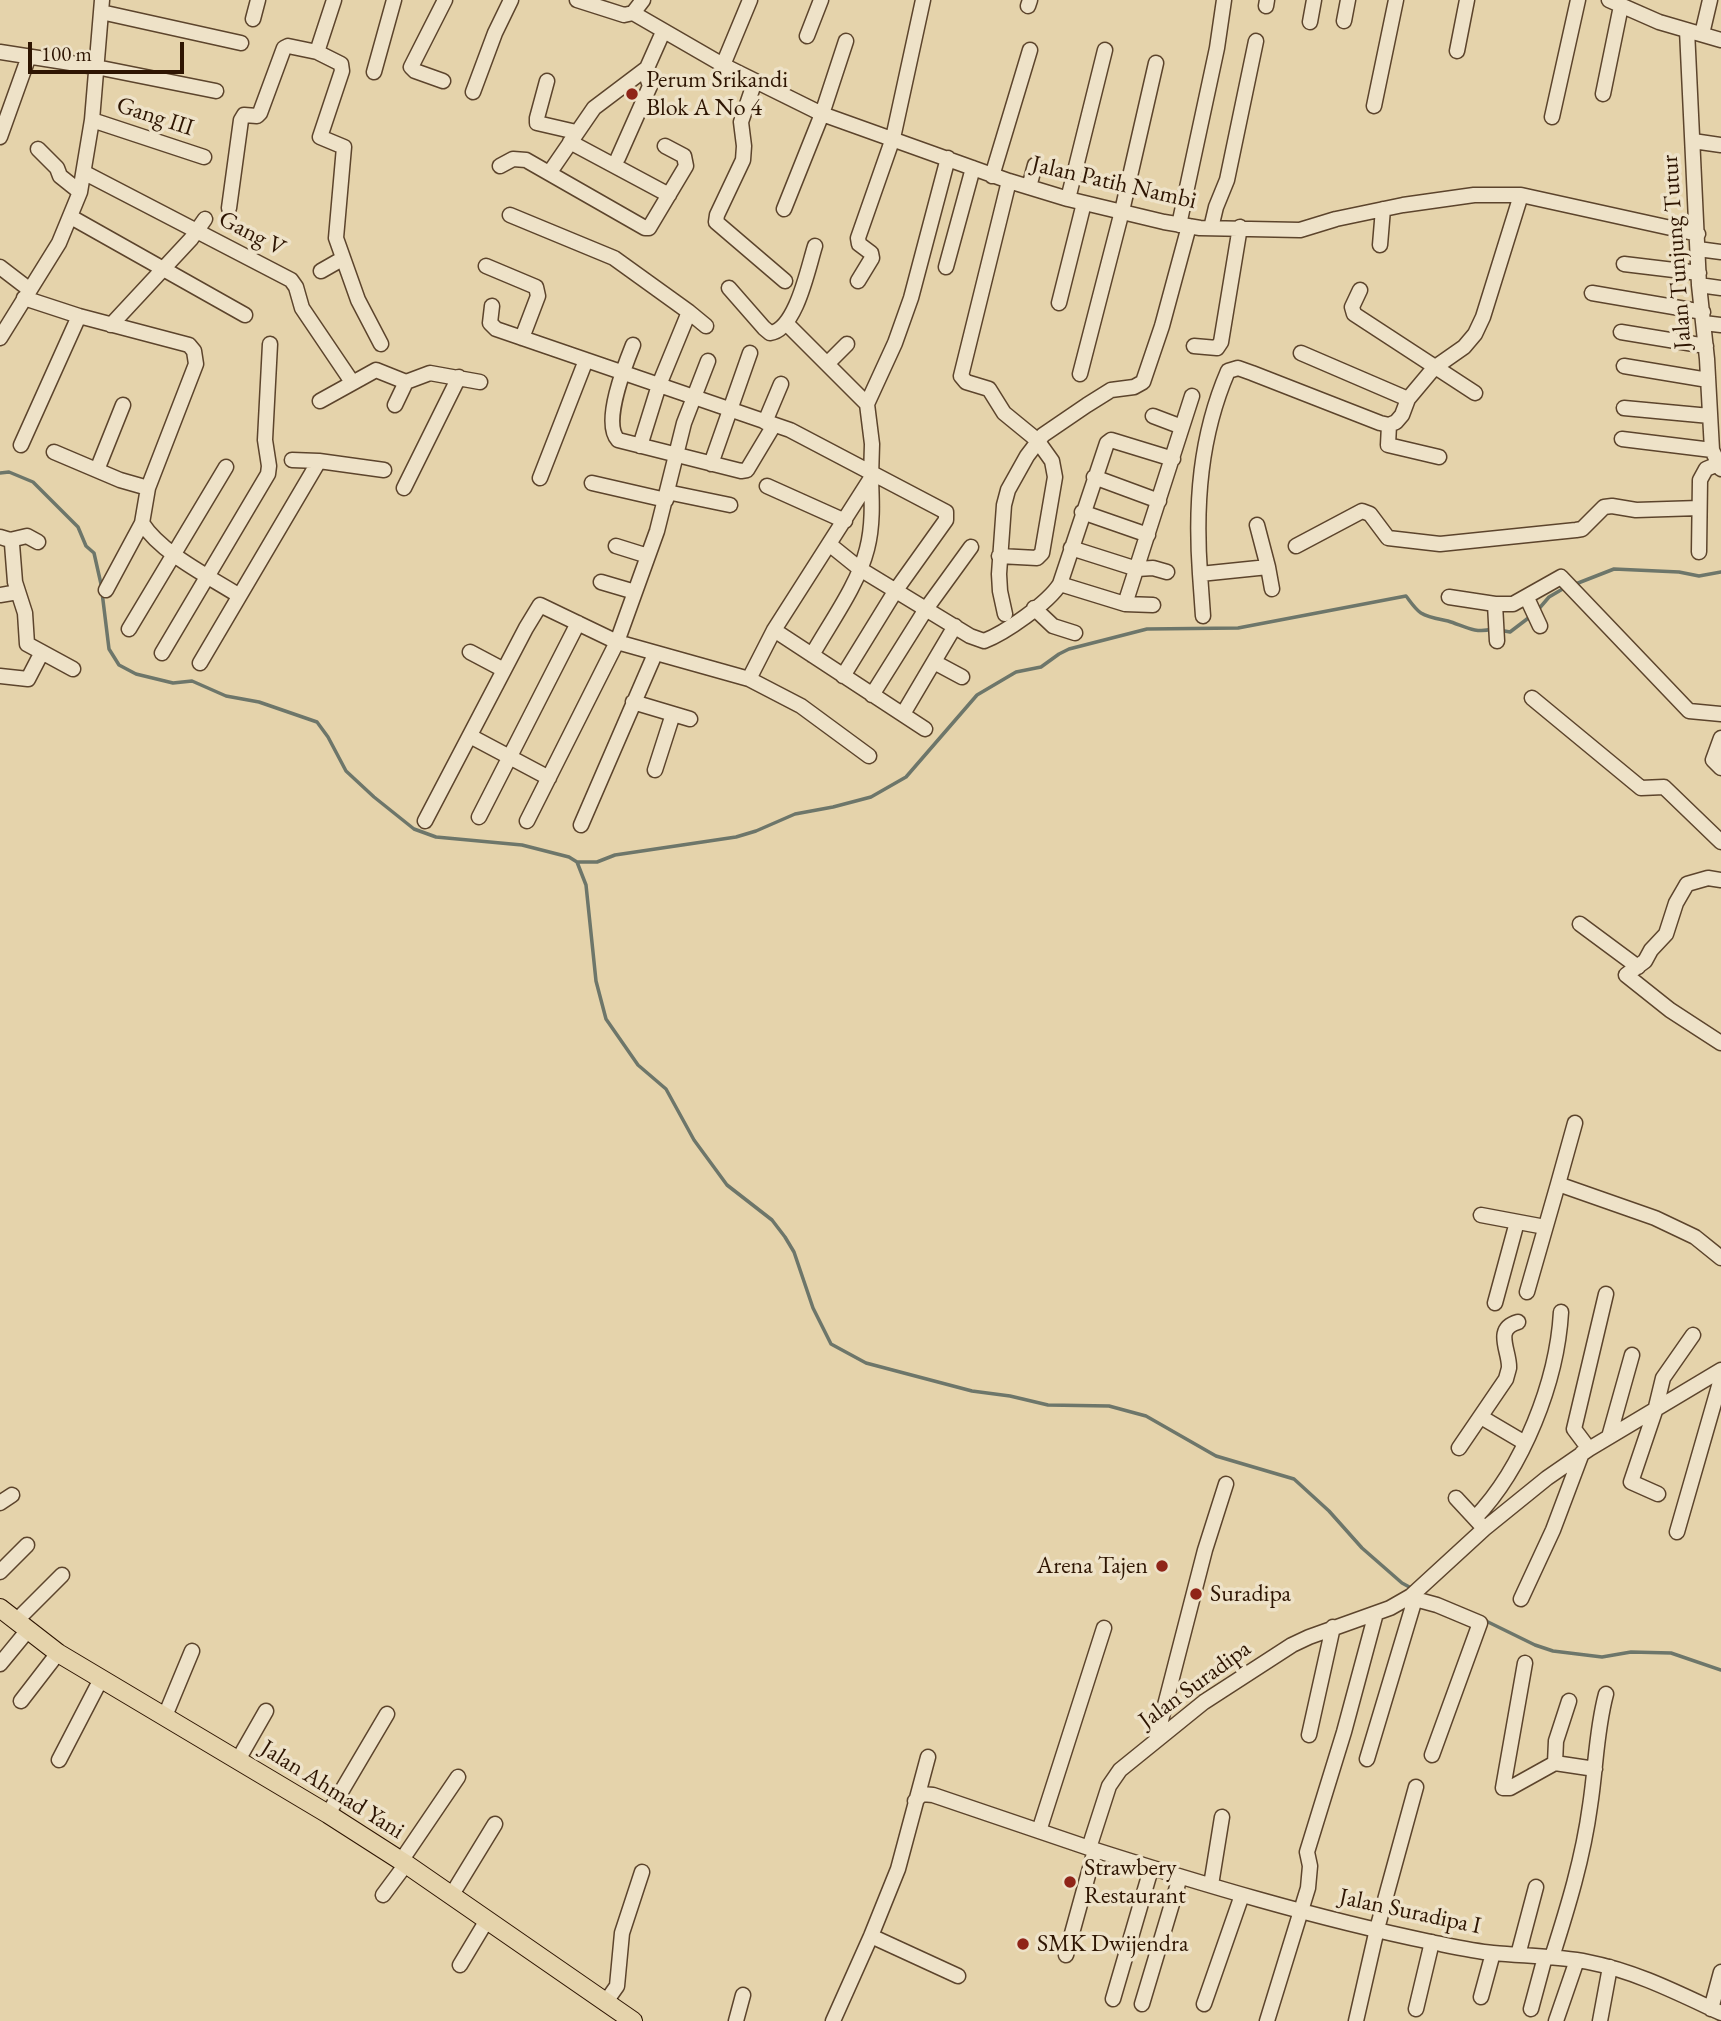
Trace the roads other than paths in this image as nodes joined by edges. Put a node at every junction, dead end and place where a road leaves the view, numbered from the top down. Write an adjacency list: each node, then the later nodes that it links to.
1 (258, 0): 21 (street)
2 (334, 0): 36 (street)
3 (394, 0): 42 (street)
4 (445, 0): 44 (street)
5 (511, 0): 47 (street)
6 (577, 0): 20 (street)
7 (643, 0): 20 (street)
8 (750, 0): 39 (street)
9 (821, 0): 27 (street)
10 (1224, 0): 83 (street)
11 (1314, 0): 23 (street)
12 (1348, 0): 22 (street)
13 (1396, 0): 49 (street)
14 (1467, 0): 34 (street)
15 (1578, 0): 51 (street)
16 (1710, 0): 26 (street)
17 (923, 1): 55 (street)
18 (1626, 4): 24 (street); 48 (street)
19 (102, 6): 31 (street); 40 (street)
20 (633, 13): 25 (street, Jalan Patih Nambi)
21 (253, 19)
22 (1344, 21)
23 (1310, 22)
24 (1686, 30): 26 (street); 56 (street, Jalan Tunjung Tutur)
25 (663, 32): 39 (street, Jalan Patih Nambi); 41 (street)
26 (1702, 34): 28 (street)
27 (807, 36)
28 (1721, 40)
29 (846, 41): 50 (street)
30 (1256, 41): 85 (street)
31 (241, 43)
32 (1030, 50): 68 (street)
33 (1105, 50): 74 (street)
34 (1457, 51)
35 (0, 52): 37 (street)
36 (317, 52): 76 (street); 91 (street)
37 (29, 56): 40 (street); 53 (street)
38 (1156, 63): 79 (street)
39 (723, 65): 43 (street, Jalan Patih Nambi)
40 (96, 67): 46 (street); 52 (street)
41 (645, 71): 54 (street); 61 (street)
42 (374, 72)
43 (755, 80): 50 (street, Jalan Patih Nambi); 99 (street)
44 (443, 81)
45 (547, 81): 54 (street)
46 (216, 90)
47 (473, 92)
48 (1602, 94)
49 (1374, 106)
50 (822, 114): 55 (street, Jalan Patih Nambi); 77 (street)
51 (1552, 117)
52 (92, 120): 60 (street, Gang III); 67 (street)
53 (0, 137)
54 (573, 137): 66 (street); 72 (street)
55 (893, 138): 62 (street, Jalan Patih Nambi); 100 (street)
56 (1693, 141): 57 (street); 87 (street, Jalan Tunjung Tutur)
57 (1721, 145)
58 (665, 146): 72 (street)
59 (38, 149): 71 (street)
60 (204, 157)
61 (618, 158)
62 (948, 158): 65 (street, Jalan Patih Nambi); 146 (street)
63 (1035, 165): 70 (street)
64 (500, 166): 66 (street)
65 (973, 168): 68 (street, Jalan Patih Nambi); 95 (street)
66 (550, 172): 72 (street)
67 (85, 173): 71 (street); 86 (street, Gang V)
68 (992, 176): 69 (street, Jalan Patih Nambi)
69 (1009, 181): 70 (street, Jalan Patih Nambi); 157 (street)
70 (1029, 187): 74 (street, Jalan Patih Nambi)
71 (80, 192): 81 (street)
72 (669, 195)
73 (1521, 195): 78 (street, Jalan Patih Nambi); 87 (street, Jalan Patih Nambi); 131 (street)
74 (1068, 199): 75 (street, Jalan Patih Nambi)
75 (1084, 203): 79 (street, Jalan Patih Nambi); 106 (street)
76 (229, 208)
77 (784, 209)
78 (1383, 209): 84 (street, Jalan Patih Nambi); 88 (street)
79 (1122, 211): 83 (street, Jalan Patih Nambi); 133 (street)
80 (510, 215): 108 (street)
81 (71, 217): 96 (street); 105 (street)
82 (205, 219): 86 (street)
83 (1184, 226): 85 (street, Jalan Patih Nambi); 157 (street)
84 (1240, 227): 85 (street, Jalan Patih Nambi); 123 (street)
85 (1211, 228)
86 (197, 232): 96 (street); 136 (street, Gang V)
87 (1698, 242): 90 (street); 98 (street, Jalan Tunjung Tutur)
88 (1380, 245)
89 (815, 246): 112 (street)
90 (1721, 252)
91 (342, 259): 97 (street); 120 (street)
92 (1624, 264): 98 (street)
93 (486, 266): 118 (street)
94 (0, 267): 105 (street)
95 (946, 267)
96 (163, 270): 109 (street); 113 (street)
97 (321, 271)
98 (1699, 279): 102 (street); 111 (street, Jalan Tunjung Tutur)
99 (785, 281)
100 (858, 281)
101 (729, 288): 112 (street)
102 (1721, 288)
103 (1360, 290): 131 (street)
104 (1592, 293): 111 (street)
105 (27, 294): 110 (street); 117 (street)
106 (1059, 303)
107 (492, 306): 118 (street)
108 (689, 312): 115 (street); 140 (street)
109 (246, 315)
110 (79, 316): 113 (street); 158 (street)
111 (1703, 318): 114 (street); 124 (street, Jalan Tunjung Tutur)
112 (787, 324): 129 (street)
113 (111, 325): 177 (street)
114 (1721, 325)
115 (706, 326)
116 (1621, 332): 124 (street)
117 (0, 338)
118 (522, 338): 127 (street)
119 (270, 344): 204 (street)
120 (381, 344)
121 (847, 344): 129 (street)
122 (633, 345): 132 (street)
123 (1194, 346)
124 (1707, 352): 135 (street, Jalan Tunjung Tutur)
125 (750, 353): 150 (street)
126 (1301, 353): 144 (street)
127 (586, 360): 132 (street); 174 (street)
128 (708, 361): 143 (street)
129 (827, 364): 146 (street)
130 (1624, 366): 135 (street)
131 (1434, 368): 141 (street); 144 (street)
132 (623, 373): 140 (street); 159 (street)
133 (1080, 374)
134 (459, 377): 137 (street); 138 (street); 178 (street)
135 (1708, 380): 152 (street, Jalan Tunjung Tutur)
136 (352, 382): 137 (street); 145 (street)
137 (406, 382): 148 (street)
138 (480, 382)
139 (781, 384): 153 (street)
140 (659, 385): 143 (street); 159 (street)
141 (1475, 393)
142 (1192, 396): 155 (street)
143 (693, 397): 150 (street); 162 (street)
144 (1408, 399): 154 (street)
145 (320, 401)
146 (867, 404): 172 (street)
147 (123, 405): 170 (street)
148 (395, 405)
149 (1623, 408): 152 (street)
150 (728, 411): 153 (street); 167 (street)
151 (1153, 416): 155 (street)
152 (1710, 416): 160 (street, Jalan Tunjung Tutur)
153 (770, 424): 167 (street); 172 (street)
154 (1389, 425): 163 (street); 203 (street)
155 (1182, 427): 164 (street)
156 (1622, 439): 160 (street)
157 (1037, 440): 198 (street); 198 (street)
158 (20, 444)
159 (640, 446): 162 (street)
160 (1712, 450): 168 (street, Jalan Tunjung Tutur)
161 (54, 452): 170 (street)
162 (675, 454): 167 (street); 179 (street)
163 (1439, 457)
164 (1173, 459): 173 (street); 180 (street)
165 (292, 460): 166 (street)
166 (319, 461): 171 (street); 213 (street)
167 (711, 464)
168 (1719, 466): 182 (street)
169 (226, 467): 196 (street)
170 (97, 470): 177 (street)
171 (384, 470)
172 (871, 476): 184 (street); 200 (street); 209 (street)
173 (1094, 477): 180 (street); 183 (street)
174 (540, 478)
175 (592, 483): 179 (street)
176 (767, 486): 184 (street)
177 (148, 488): 185 (street)
178 (404, 488)
179 (666, 496): 181 (street); 197 (street)
180 (1159, 501): 187 (street)
181 (730, 505)
182 (1699, 508): 192 (street); 195 (street)
183 (1083, 512): 187 (street); 194 (street)
184 (845, 521): 190 (street)
185 (142, 523): 196 (street); 208 (street)
186 (1258, 524): 199 (street)
187 (1148, 536): 201 (street)
188 (5, 538): 189 (street); 210 (street)
189 (38, 541)
190 (829, 544): 200 (street); 227 (street)
191 (616, 546): 197 (street)
192 (1296, 546)
193 (971, 547): 220 (street)
194 (1071, 548): 201 (street); 206 (street)
195 (1699, 552)
196 (174, 554): 204 (street); 226 (street)
197 (648, 556): 211 (street)
198 (999, 556): 221 (street)
199 (1268, 567): 203 (street); 207 (street)
200 (860, 569): 209 (street); 235 (street)
201 (1137, 569): 202 (street); 216 (street)
202 (1167, 572)
203 (1200, 574): 222 (street)
204 (206, 575): 213 (street); 233 (street)
205 (601, 582): 211 (street)
206 (1060, 584): 216 (street); 219 (street)
207 (1272, 589)
208 (106, 590)
209 (896, 590): 220 (street); 241 (street)
210 (18, 592): 212 (street); 231 (street)
211 (635, 592): 230 (street)
212 (0, 595)
213 (238, 595): 237 (street)
214 (1449, 597): 217 (street)
215 (1527, 598): 217 (street); 225 (street); 249 (street)
216 (1125, 604): 218 (street)
217 (1494, 604): 229 (street)
218 (1153, 605)
219 (1034, 608): 224 (street); 228 (street)
220 (926, 609): 224 (street); 244 (street)
221 (1005, 614)
222 (1203, 616)
223 (578, 623): 230 (street); 239 (street); 255 (street)
224 (955, 626): 236 (street)
225 (1540, 626)
226 (129, 629)
227 (774, 630): 235 (street); 243 (street)
228 (1075, 633)
229 (1497, 641)
230 (617, 642): 234 (street); 258 (street)
231 (42, 652): 238 (street); 240 (street)
232 (470, 652): 239 (street)
233 (162, 653)
234 (655, 654): 243 (street); 246 (street)
235 (812, 655): 241 (street)
236 (934, 662): 242 (street); 248 (street)
237 (200, 663)
238 (73, 669)
239 (504, 670): 252 (street)
240 (0, 676)
241 (843, 676): 244 (street)
242 (962, 677)
243 (749, 679): 254 (street)
244 (872, 695): 248 (street)
245 (1532, 698): 263 (street)
246 (632, 702): 247 (street); 262 (street)
247 (673, 714): 250 (street); 257 (street)
248 (902, 714): 251 (street)
249 (1721, 714)
250 (690, 719)
251 (925, 729)
252 (470, 736): 255 (street); 260 (street)
253 (1721, 738): 256 (street)
254 (869, 756)
255 (510, 757): 258 (street); 259 (street)
256 (1721, 768)
257 (655, 770)
258 (549, 778): 261 (street)
259 (479, 817)
260 (425, 821)
261 (527, 821)
262 (581, 825)
263 (1721, 842)
264 (1721, 880): 266 (street)
265 (1580, 924): 266 (street)
266 (1638, 967): 267 (street)
267 (1721, 1043)
268 (1575, 1123): 269 (street)
269 (1558, 1184): 272 (street); 273 (street)
270 (1481, 1215): 271 (street)
271 (1517, 1222): 272 (street); 276 (street)
272 (1545, 1227): 274 (street)
273 (1721, 1258)
274 (1527, 1292)
275 (1606, 1294): 288 (street)
276 (1495, 1303)
277 (1561, 1312): 286 (street)
278 (1518, 1322): 284 (street)
279 (1693, 1335): 283 (street)
280 (1632, 1355): 285 (street)
281 (1721, 1370): 283 (street, Jalan Suradipa)
282 (1721, 1380): 293 (street)
283 (1655, 1411): 285 (street, Jalan Suradipa); 290 (street)
284 (1481, 1417): 286 (street); 287 (street)
285 (1609, 1437): 288 (street, Jalan Suradipa)
286 (1525, 1443): 292 (street)
287 (1460, 1448)
288 (1585, 1451): 292 (street, Jalan Suradipa); 298 (street)
289 (1226, 1484): 315 (street)
290 (1658, 1494)
291 (1456, 1498): 292 (street)
292 (1479, 1524): 297 (street, Jalan Suradipa)
293 (1677, 1532)
294 (27, 1545): 295 (street)
295 (0, 1572)
296 (62, 1575): 300 (street)
297 (1412, 1598): 299 (street, Jalan Suradipa); 316 (street); 318 (street)
298 (1521, 1599)
299 (1377, 1613): 302 (street, Jalan Suradipa); 340 (street)
300 (10, 1617): 304 (main road, Jalan Ahmad Yani); 306 (street)
301 (1104, 1628): 329 (street)
302 (1333, 1628): 314 (street); 315 (street, Jalan Suradipa)
303 (192, 1651): 313 (street)
304 (58, 1653): 307 (main road, Jalan Ahmad Yani); 309 (street)
305 (1525, 1663): 321 (street)
306 (0, 1664)
307 (101, 1679): 313 (main road, Jalan Ahmad Yani); 319 (street)
308 (1605, 1694): 322 (street)
309 (22, 1701)
310 (1569, 1701): 321 (street)
311 (266, 1712): 320 (street)
312 (387, 1714): 326 (street)
313 (165, 1716): 320 (main road, Jalan Ahmad Yani)
314 (1309, 1735)
315 (1156, 1740): 330 (street, Jalan Suradipa)
316 (1432, 1755)
317 (928, 1757): 325 (street)
318 (1367, 1759)
319 (59, 1760)
320 (238, 1760): 326 (main road, Jalan Ahmad Yani)
321 (1555, 1763): 322 (street)
322 (1595, 1769): 348 (street)
323 (458, 1777): 331 (street)
324 (1416, 1787): 342 (street)
325 (915, 1801): 329 (street); 343 (street)
326 (328, 1814): 331 (main road, Jalan Ahmad Yani)
327 (1222, 1817): 335 (street)
328 (495, 1824): 339 (street)
329 (1039, 1831): 330 (street)
330 (1092, 1849): 332 (street, Jalan Suradipa I); 346 (street, Jalan Suradipa)
331 (403, 1863): 337 (street); 339 (main road, Jalan Ahmad Yani)
332 (1151, 1869): 334 (street, Jalan Suradipa I); 356 (street)
333 (642, 1872): 357 (street)
334 (1180, 1877): 335 (street, Jalan Suradipa I); 358 (street)
335 (1211, 1885): 338 (street, Jalan Suradipa I)
336 (1536, 1887): 347 (street)
337 (383, 1895)
338 (1242, 1895): 340 (street, Jalan Suradipa I); 359 (street)
339 (451, 1896): 341 (main road, Jalan Ahmad Yani)
340 (1302, 1910): 342 (street, Jalan Suradipa I); 366 (street)
341 (487, 1920): 350 (street); 357 (main road, Jalan Ahmad Yani)
342 (1377, 1929): 344 (street, Jalan Suradipa I); 367 (street)
343 (871, 1937): 353 (street); 365 (street)
344 (1432, 1942): 345 (street, Jalan Suradipa I); 360 (street)
345 (1493, 1953): 347 (street, Jalan Suradipa I); 355 (street)
346 (1066, 1955)
347 (1518, 1955): 348 (street, Jalan Suradipa I)
348 (1549, 1957): 349 (street, Jalan Suradipa I); 361 (street)
349 (1577, 1960): 351 (street, Jalan Suradipa I); 368 (street)
350 (460, 1965)
351 (1610, 1967): 362 (street, Jalan Suradipa I); 369 (street)
352 (1721, 1972): 362 (street)
353 (958, 1976)
354 (743, 1995): 364 (street)
355 (1481, 1997)
356 (1114, 1999)
357 (605, 2003): 363 (main road, Jalan Ahmad Yani)
358 (1142, 2004)
359 (1204, 2004)
360 (1416, 2009)
361 (1531, 2009)
362 (1716, 2011)
363 (631, 2021)
364 (736, 2021)
365 (833, 2021)
366 (1267, 2021)
367 (1356, 2021)
368 (1556, 2021)
369 (1600, 2021)

